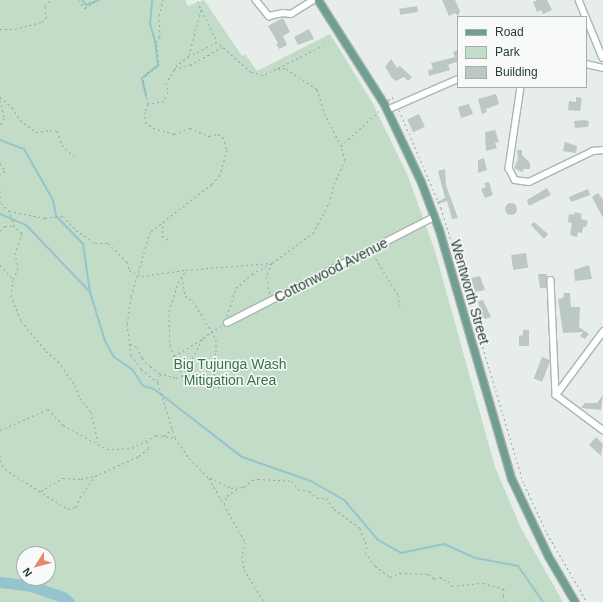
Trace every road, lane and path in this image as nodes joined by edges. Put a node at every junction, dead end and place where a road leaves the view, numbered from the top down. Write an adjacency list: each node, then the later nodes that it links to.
1 (51, 0): 13 (path)
2 (78, 0): 3 (path)
3 (97, 0)
4 (162, 0): 27 (path)
5 (256, 0): 6 (street)
6 (313, 0)
7 (318, 0): 29 (main road, Wentworth Street)
8 (578, 0): 11 (street)
9 (198, 1): 10 (path)
10 (201, 10): 14 (path); 17 (path)
11 (586, 16)
12 (587, 19): 18 (street)
13 (0, 29)
14 (217, 42): 16 (path); 17 (path)
15 (324, 45): 22 (path)
16 (222, 46): 21 (path); 22 (path)
17 (189, 56): 21 (path)
18 (603, 58)
19 (587, 64): 20 (street)
20 (603, 68)
21 (174, 69): 27 (path)
22 (276, 69): 31 (path)
23 (457, 79): 28 (street)
24 (521, 88): 32 (street)
25 (0, 96): 33 (path)
26 (0, 100): 30 (path)
27 (148, 104): 40 (path)
28 (396, 104): 29 (street); 29 (path); 80 (path)
29 (386, 107): 31 (path); 39 (main road, Wentworth Street)
30 (0, 126)
31 (341, 146): 45 (path)
32 (603, 150)
33 (74, 156)
34 (0, 162): 35 (path)
35 (0, 174)
36 (0, 190): 37 (path)
37 (1, 202): 38 (path)
38 (9, 211): 41 (path); 48 (path)
39 (434, 217): 44 (street, Cottonwood Avenue); 79 (main road, Wentworth Street)
40 (163, 221): 43 (path); 48 (path)
41 (14, 226): 42 (path); 50 (path)
42 (0, 231)
43 (169, 240)
44 (371, 250): 52 (street, Cottonwood Avenue); 53 (path)
45 (272, 263): 47 (path); 52 (path); 54 (path)
46 (0, 265): 50 (path)
47 (186, 270): 48 (path); 49 (path)
48 (138, 274): 58 (path)
49 (182, 276): 55 (path); 59 (path)
50 (13, 279): 70 (path)
51 (551, 280): 63 (street)
52 (273, 300): 54 (street, Cottonwood Avenue)
53 (400, 306)
54 (227, 323): 55 (path)
55 (213, 332): 57 (path); 61 (path)
56 (603, 332): 63 (street)
57 (203, 338): 59 (path); 61 (path)
58 (129, 343): 60 (path); 62 (path)
59 (174, 356): 61 (path)
60 (161, 373): 61 (path); 62 (path)
61 (183, 376)
62 (156, 382): 64 (path)
63 (556, 395): 66 (street)
64 (172, 428): 67 (path); 68 (path)
65 (0, 430): 70 (path)
66 (603, 430)
67 (163, 436): 68 (path); 69 (path)
68 (175, 438): 73 (path)
69 (146, 440): 70 (path); 72 (path)
70 (98, 443)
71 (0, 455): 75 (path)
72 (95, 476): 75 (path); 75 (path)
73 (209, 478): 74 (path); 76 (path)
74 (240, 488): 76 (path); 78 (path)
75 (41, 491)
76 (224, 505): 77 (path)
77 (264, 602)
78 (506, 602)
79 (575, 602)
80 (587, 602)

